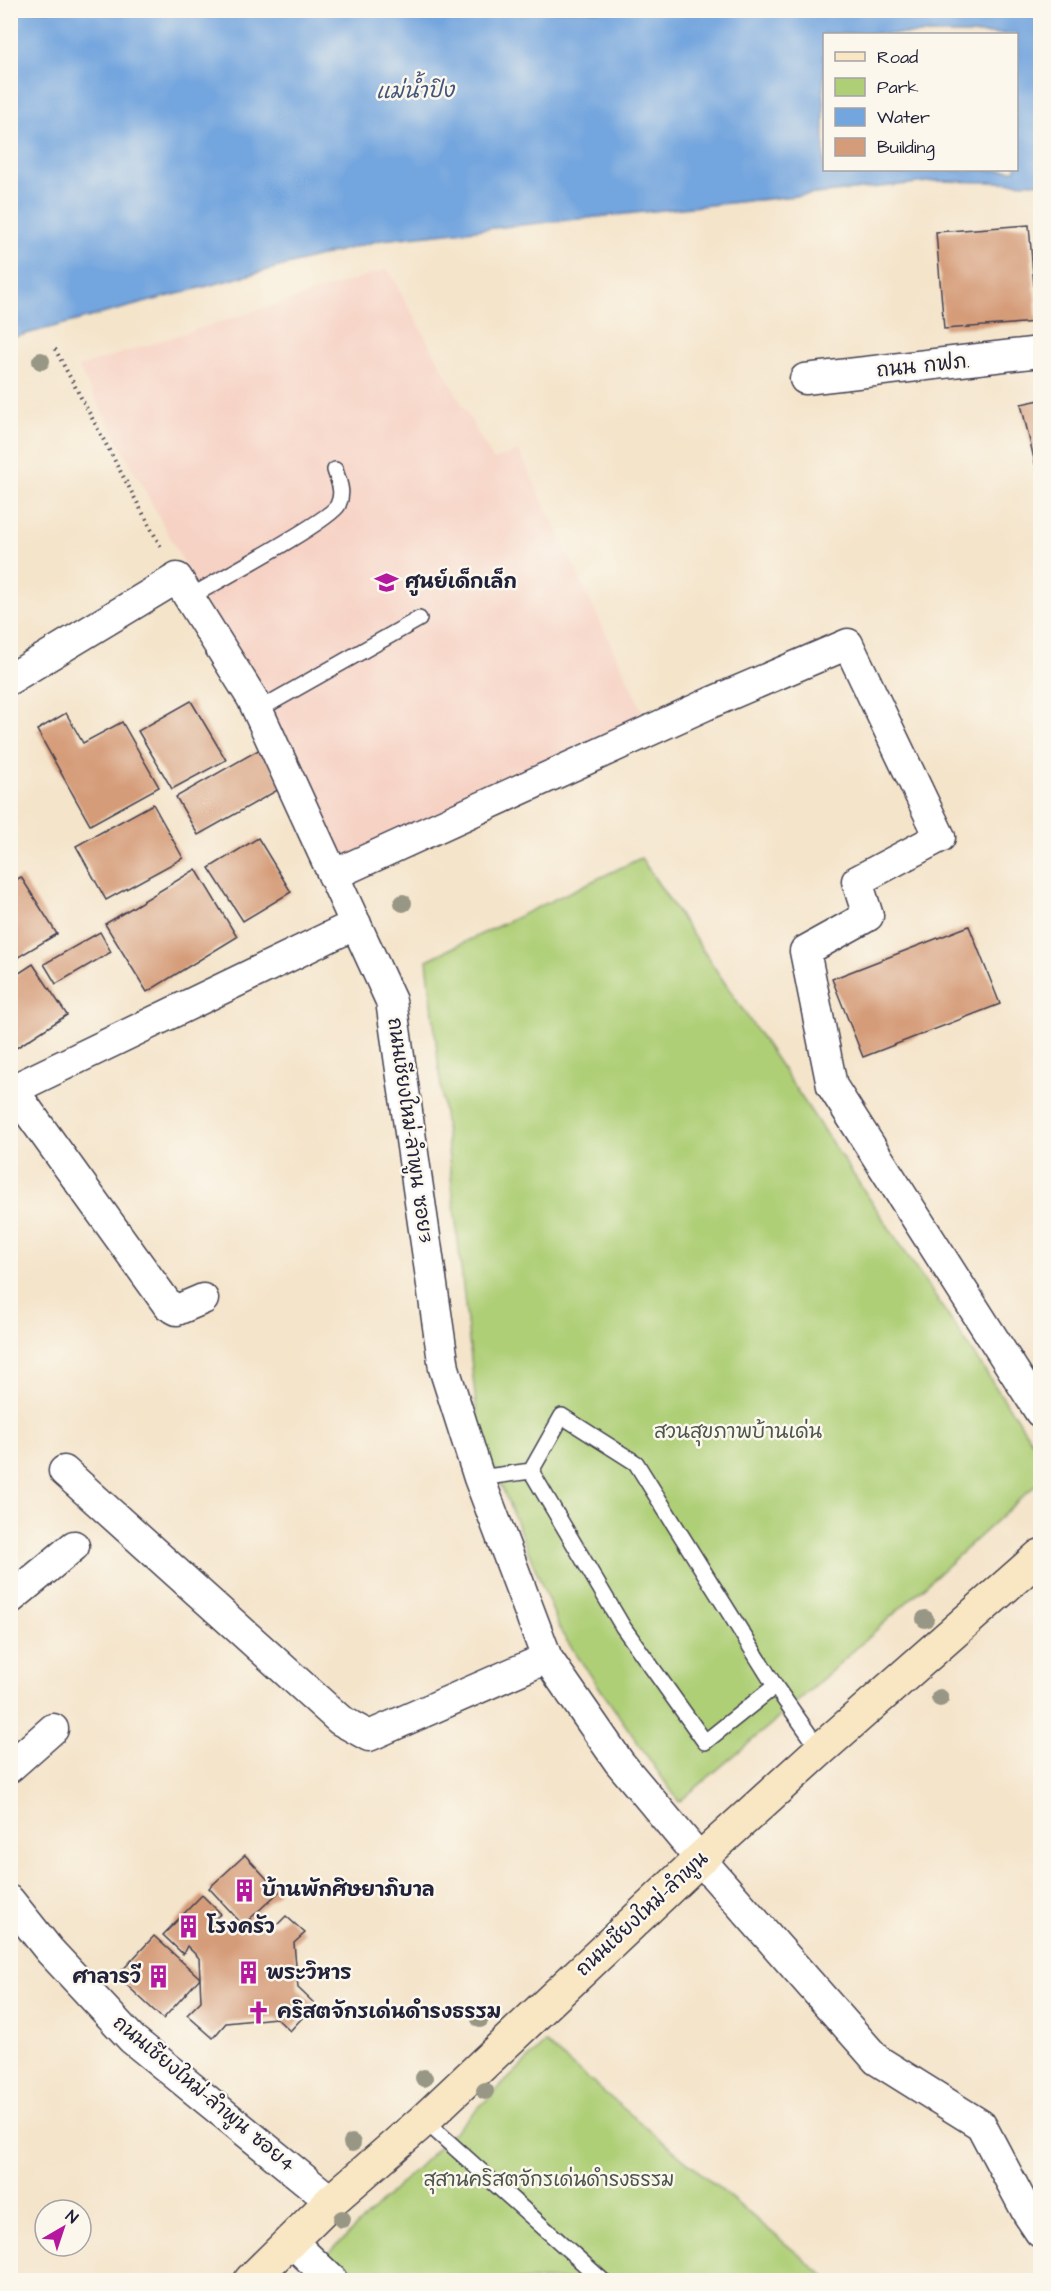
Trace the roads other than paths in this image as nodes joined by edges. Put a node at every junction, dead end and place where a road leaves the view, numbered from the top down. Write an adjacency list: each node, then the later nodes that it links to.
1 (1041, 352): 2 (street, ถนน กฟภ.)
2 (805, 379)
3 (335, 470): 4 (lane)
4 (183, 587): 6 (street); 7 (street, ถนนเชียงใหม่-ลำพูน ซอย3)
5 (419, 619): 7 (lane)
6 (10, 679)
7 (258, 710): 8 (street, ถนนเชียงใหม่-ลำพูน ซอย3)
8 (333, 875): 9 (street, ถนนเชียงใหม่-ลำพูน ซอย3); 12 (street)
9 (356, 924): 10 (street); 15 (street, ถนนเชียงใหม่-ลำพูน ซอย3)
10 (12, 1090): 11 (street)
11 (203, 1299)
12 (1041, 1412)
13 (64, 1471): 19 (street)
14 (531, 1471): 15 (lane); 20 (lane); 20 (lane)
15 (479, 1478): 19 (street, ถนนเชียงใหม่-ลำพูน ซอย3)
16 (74, 1546): 18 (street)
17 (1041, 1557): 22 (main road, ถนนเชียงใหม่-ลำพูน)
18 (10, 1599)
19 (547, 1658): 24 (street, ถนนเชียงใหม่-ลำพูน ซอย3)
20 (775, 1686): 22 (lane)
21 (53, 1729): 23 (street)
22 (820, 1750): 24 (main road, ถนนเชียงใหม่-ลำพูน)
23 (10, 1767)
24 (700, 1858): 26 (main road, ถนนเชียงใหม่-ลำพูน); 28 (street, ถนนเชียงใหม่-ลำพูน ซอย3)
25 (15, 1916): 27 (street, ถนนเชียงใหม่-ลำพูน ซอย4)
26 (424, 2120): 27 (main road, ถนนเชียงใหม่-ลำพูน); 32 (lane)
27 (331, 2201): 29 (main road, ถนนเชียงใหม่-ลำพูน)
28 (1041, 2232)
29 (292, 2242): 30 (main road, ถนนเชียงใหม่-ลำพูน); 31 (street)
30 (251, 2280)
31 (332, 2280)
32 (602, 2280)

